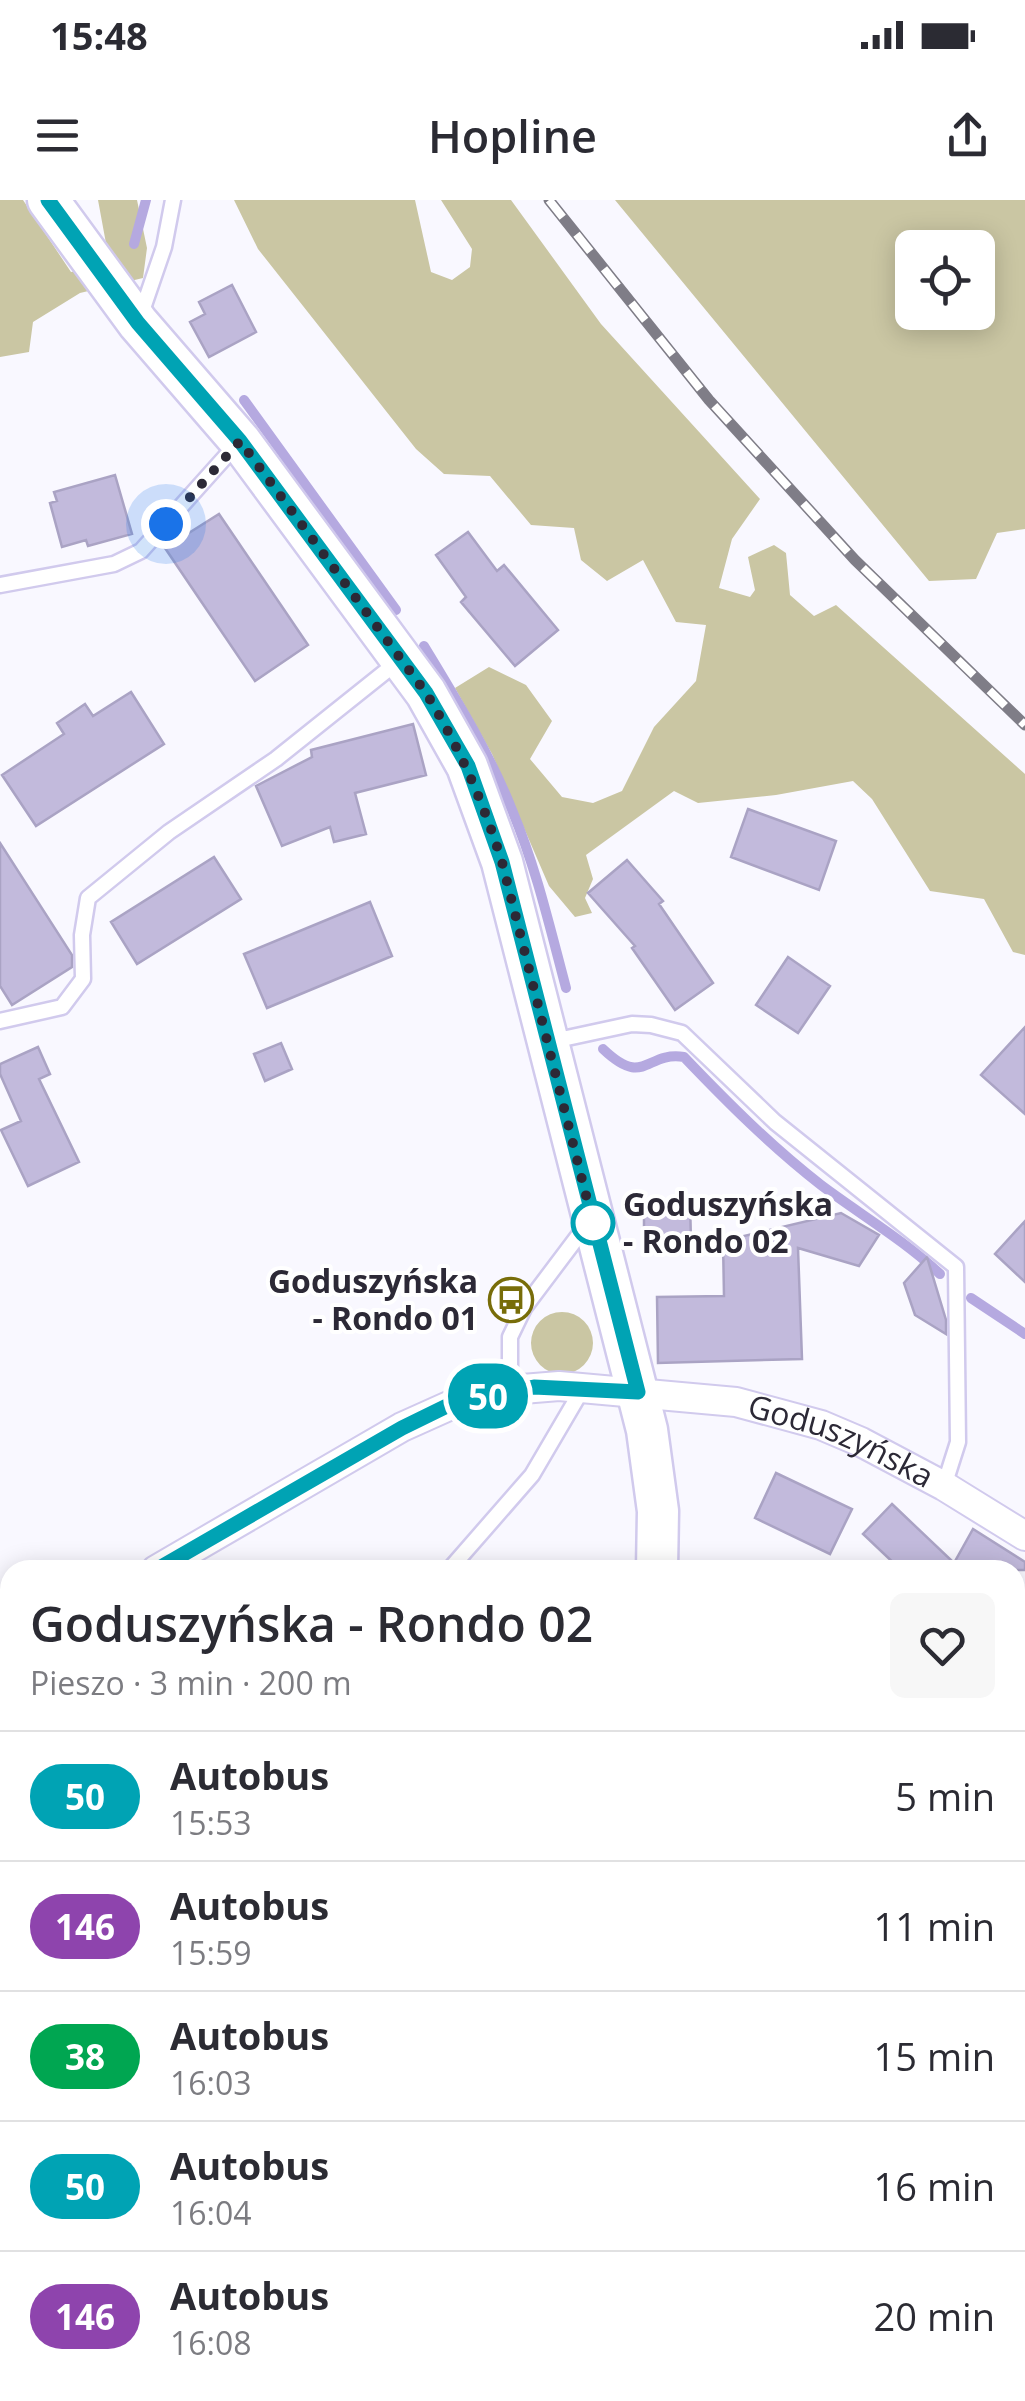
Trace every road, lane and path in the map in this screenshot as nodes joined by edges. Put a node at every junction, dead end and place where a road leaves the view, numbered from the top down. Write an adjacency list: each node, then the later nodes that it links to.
1 (48, 200): 3 (street)
2 (172, 200): 3 (lane)
3 (138, 323): 4 (street)
4 (240, 441): 5 (lane); 6 (street)
5 (0, 585)
6 (400, 659): 7 (lane); 8 (street)
7 (0, 1021)
8 (547, 1042): 9 (street); 13 (lane)
9 (592, 1218): 11 (lane); 12 (street)
10 (583, 1388): 11 (street, Goduszyńska); 12 (street, Goduszyńska); 16 (lane)
11 (510, 1390): 15 (street, Goduszyńska)
12 (638, 1392): 13 (street, Goduszyńska); 17 (street)
13 (944, 1486): 14 (street, Goduszyńska)
14 (1025, 1536)
15 (173, 1560)
16 (458, 1560)
17 (657, 1560)

